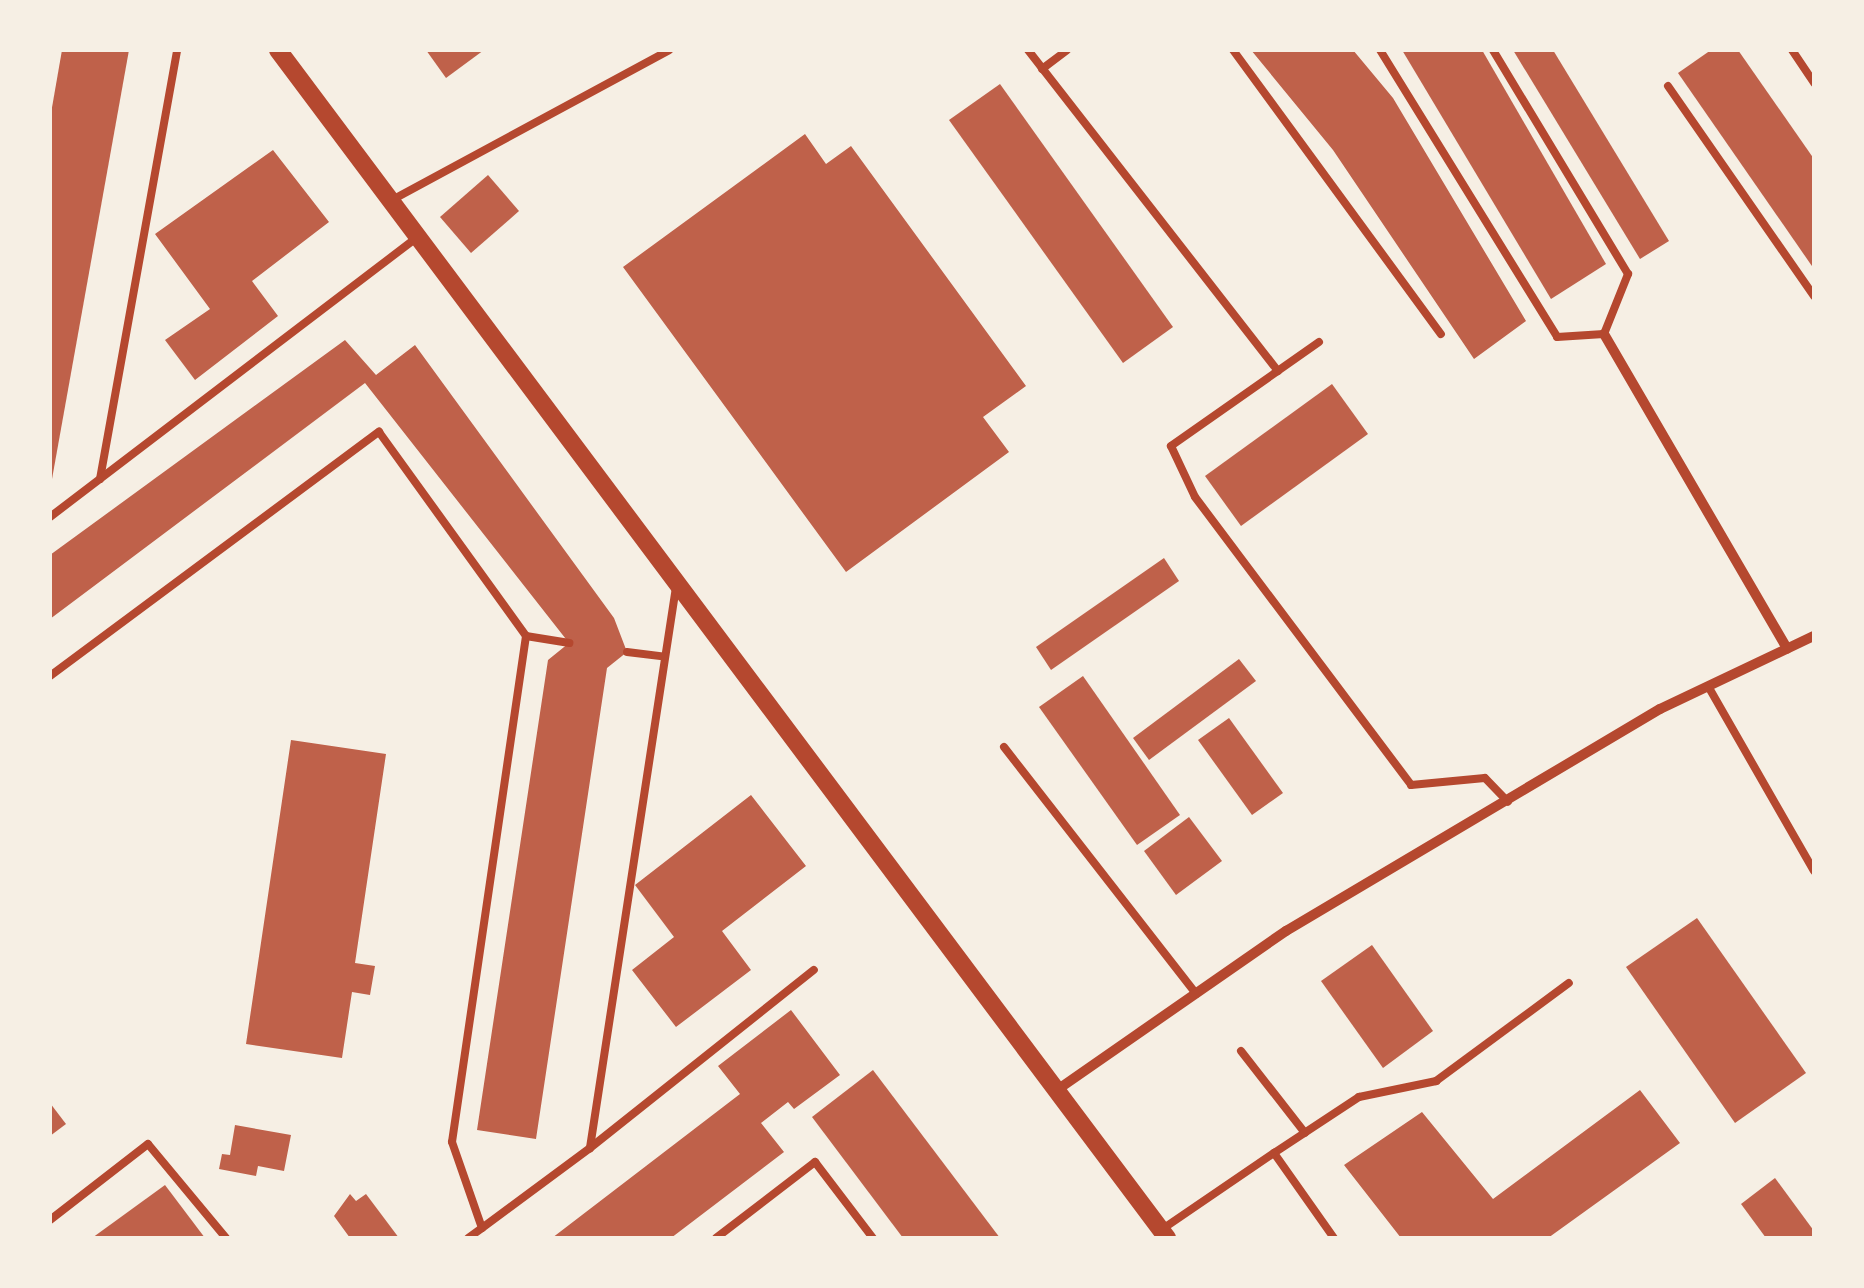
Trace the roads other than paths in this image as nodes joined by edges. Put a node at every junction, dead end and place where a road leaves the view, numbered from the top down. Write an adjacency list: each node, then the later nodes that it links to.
1 (176, 50): 20 (lane)
2 (278, 50): 13 (street)
3 (669, 50): 13 (lane)
4 (1028, 50): 10 (lane)
5 (1067, 50): 10 (lane)
6 (1233, 50): 16 (lane)
7 (1380, 50): 17 (lane)
8 (1492, 50): 17 (lane)
9 (1792, 50): 11 (lane)
10 (1042, 69): 19 (lane)
11 (1814, 84)
12 (1668, 86): 15 (lane)
13 (391, 201): 14 (street)
14 (418, 237): 20 (lane); 22 (street)
15 (1814, 296)
16 (1440, 334)
17 (1604, 334): 26 (street)
18 (1319, 342): 19 (lane)
19 (1278, 371): 32 (lane)
20 (100, 480): 21 (lane)
21 (50, 517)
22 (677, 583): 28 (lane); 38 (street)
23 (526, 636): 25 (lane); 29 (lane); 43 (lane)
24 (1814, 636): 26 (street)
25 (569, 642)
26 (1787, 649): 30 (street)
27 (627, 652): 28 (lane)
28 (665, 657): 40 (lane)
29 (50, 676)
30 (1708, 686): 32 (street); 33 (lane)
31 (1004, 747): 36 (lane)
32 (1508, 802): 36 (street)
33 (1814, 872)
34 (814, 970): 40 (lane)
35 (1568, 983): 39 (lane)
36 (1196, 994): 38 (street)
37 (1241, 1052): 39 (lane)
38 (1057, 1090): 44 (street)
39 (1304, 1133): 41 (lane)
40 (590, 1148): 43 (lane)
41 (1274, 1153): 44 (lane); 49 (lane)
42 (50, 1220): 45 (lane)
43 (482, 1228): 46 (lane)
44 (1164, 1234)
45 (226, 1238)
46 (468, 1238)
47 (716, 1238): 48 (lane)
48 (873, 1238)
49 (1334, 1238)

